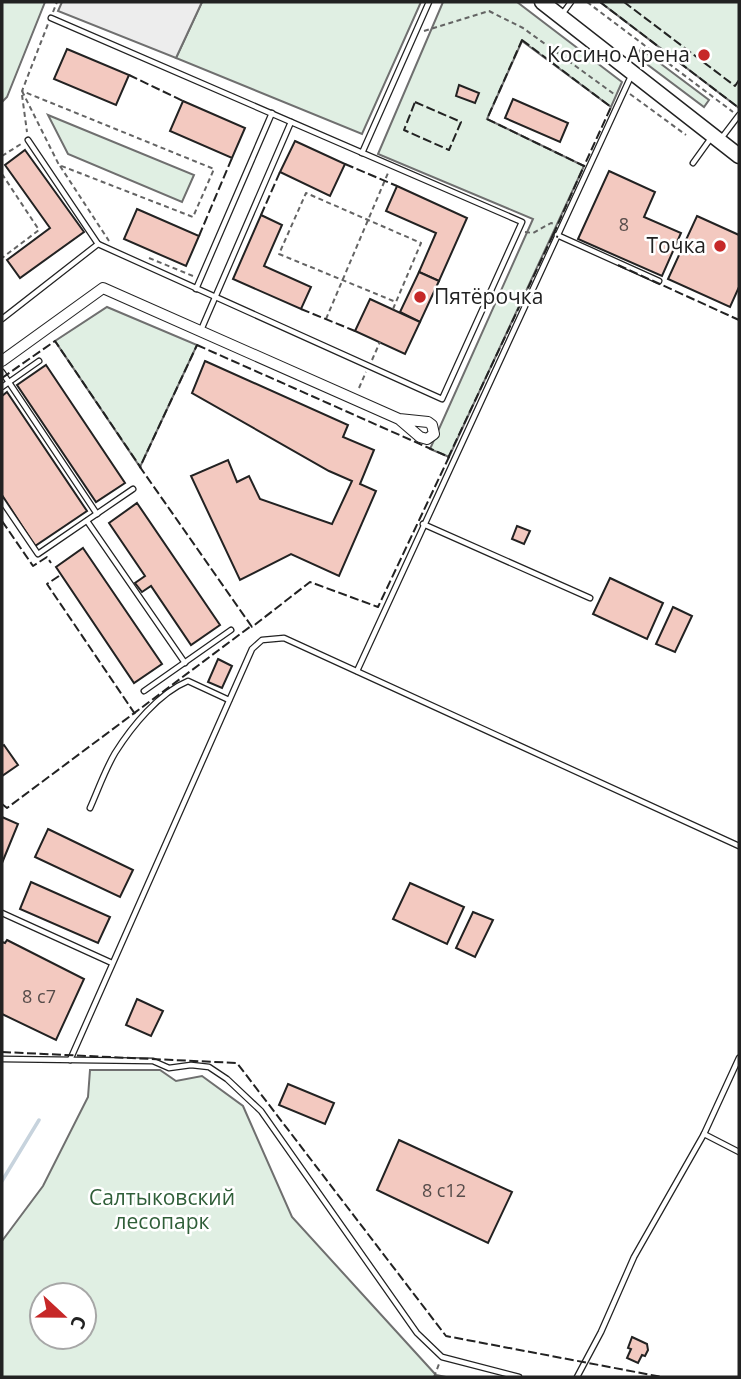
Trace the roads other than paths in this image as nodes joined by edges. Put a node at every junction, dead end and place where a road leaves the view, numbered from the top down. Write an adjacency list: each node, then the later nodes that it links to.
1 (429, 2): 12 (lane)
2 (542, 2): 4 (main road)
3 (571, 2): 4 (lane)
4 (560, 16): 6 (main road)
5 (51, 18): 7 (lane)
6 (633, 73): 10 (main road); 15 (lane)
7 (272, 113): 9 (lane); 18 (lane)
8 (739, 116): 10 (lane)
9 (291, 122): 12 (lane); 19 (lane)
10 (716, 138): 13 (main road); 14 (lane)
11 (27, 140): 16 (lane)
12 (362, 153): 19 (lane)
13 (739, 156)
14 (693, 163)
15 (557, 235): 17 (lane); 32 (lane)
16 (98, 244): 18 (lane); 20 (lane)
17 (659, 281)
18 (196, 289): 19 (lane)
19 (215, 297): 21 (lane)
20 (2, 318)
21 (201, 331): 22 (street); 27 (street)
22 (2, 361)
23 (39, 361): 25 (lane)
24 (2, 372): 25 (lane)
25 (9, 382): 26 (lane); 30 (lane)
26 (2, 387)
27 (399, 419)
28 (133, 489): 30 (lane)
29 (2, 500): 31 (lane)
30 (97, 514): 31 (lane)
31 (87, 521): 35 (lane)
32 (423, 524): 33 (lane); 36 (lane)
33 (590, 598)
34 (231, 630): 35 (lane)
35 (185, 663): 37 (lane)
36 (357, 671): 38 (lane); 40 (lane)
37 (144, 691)
38 (229, 700): 39 (lane); 42 (lane)
39 (90, 808)
40 (739, 846)
41 (2, 913): 42 (lane)
42 (112, 963): 45 (lane)
43 (739, 1058): 46 (lane)
44 (2, 1059): 45 (lane)
45 (70, 1060): 48 (lane)
46 (704, 1135): 47 (lane); 49 (lane)
47 (739, 1152)
48 (519, 1377)
49 (577, 1377)

